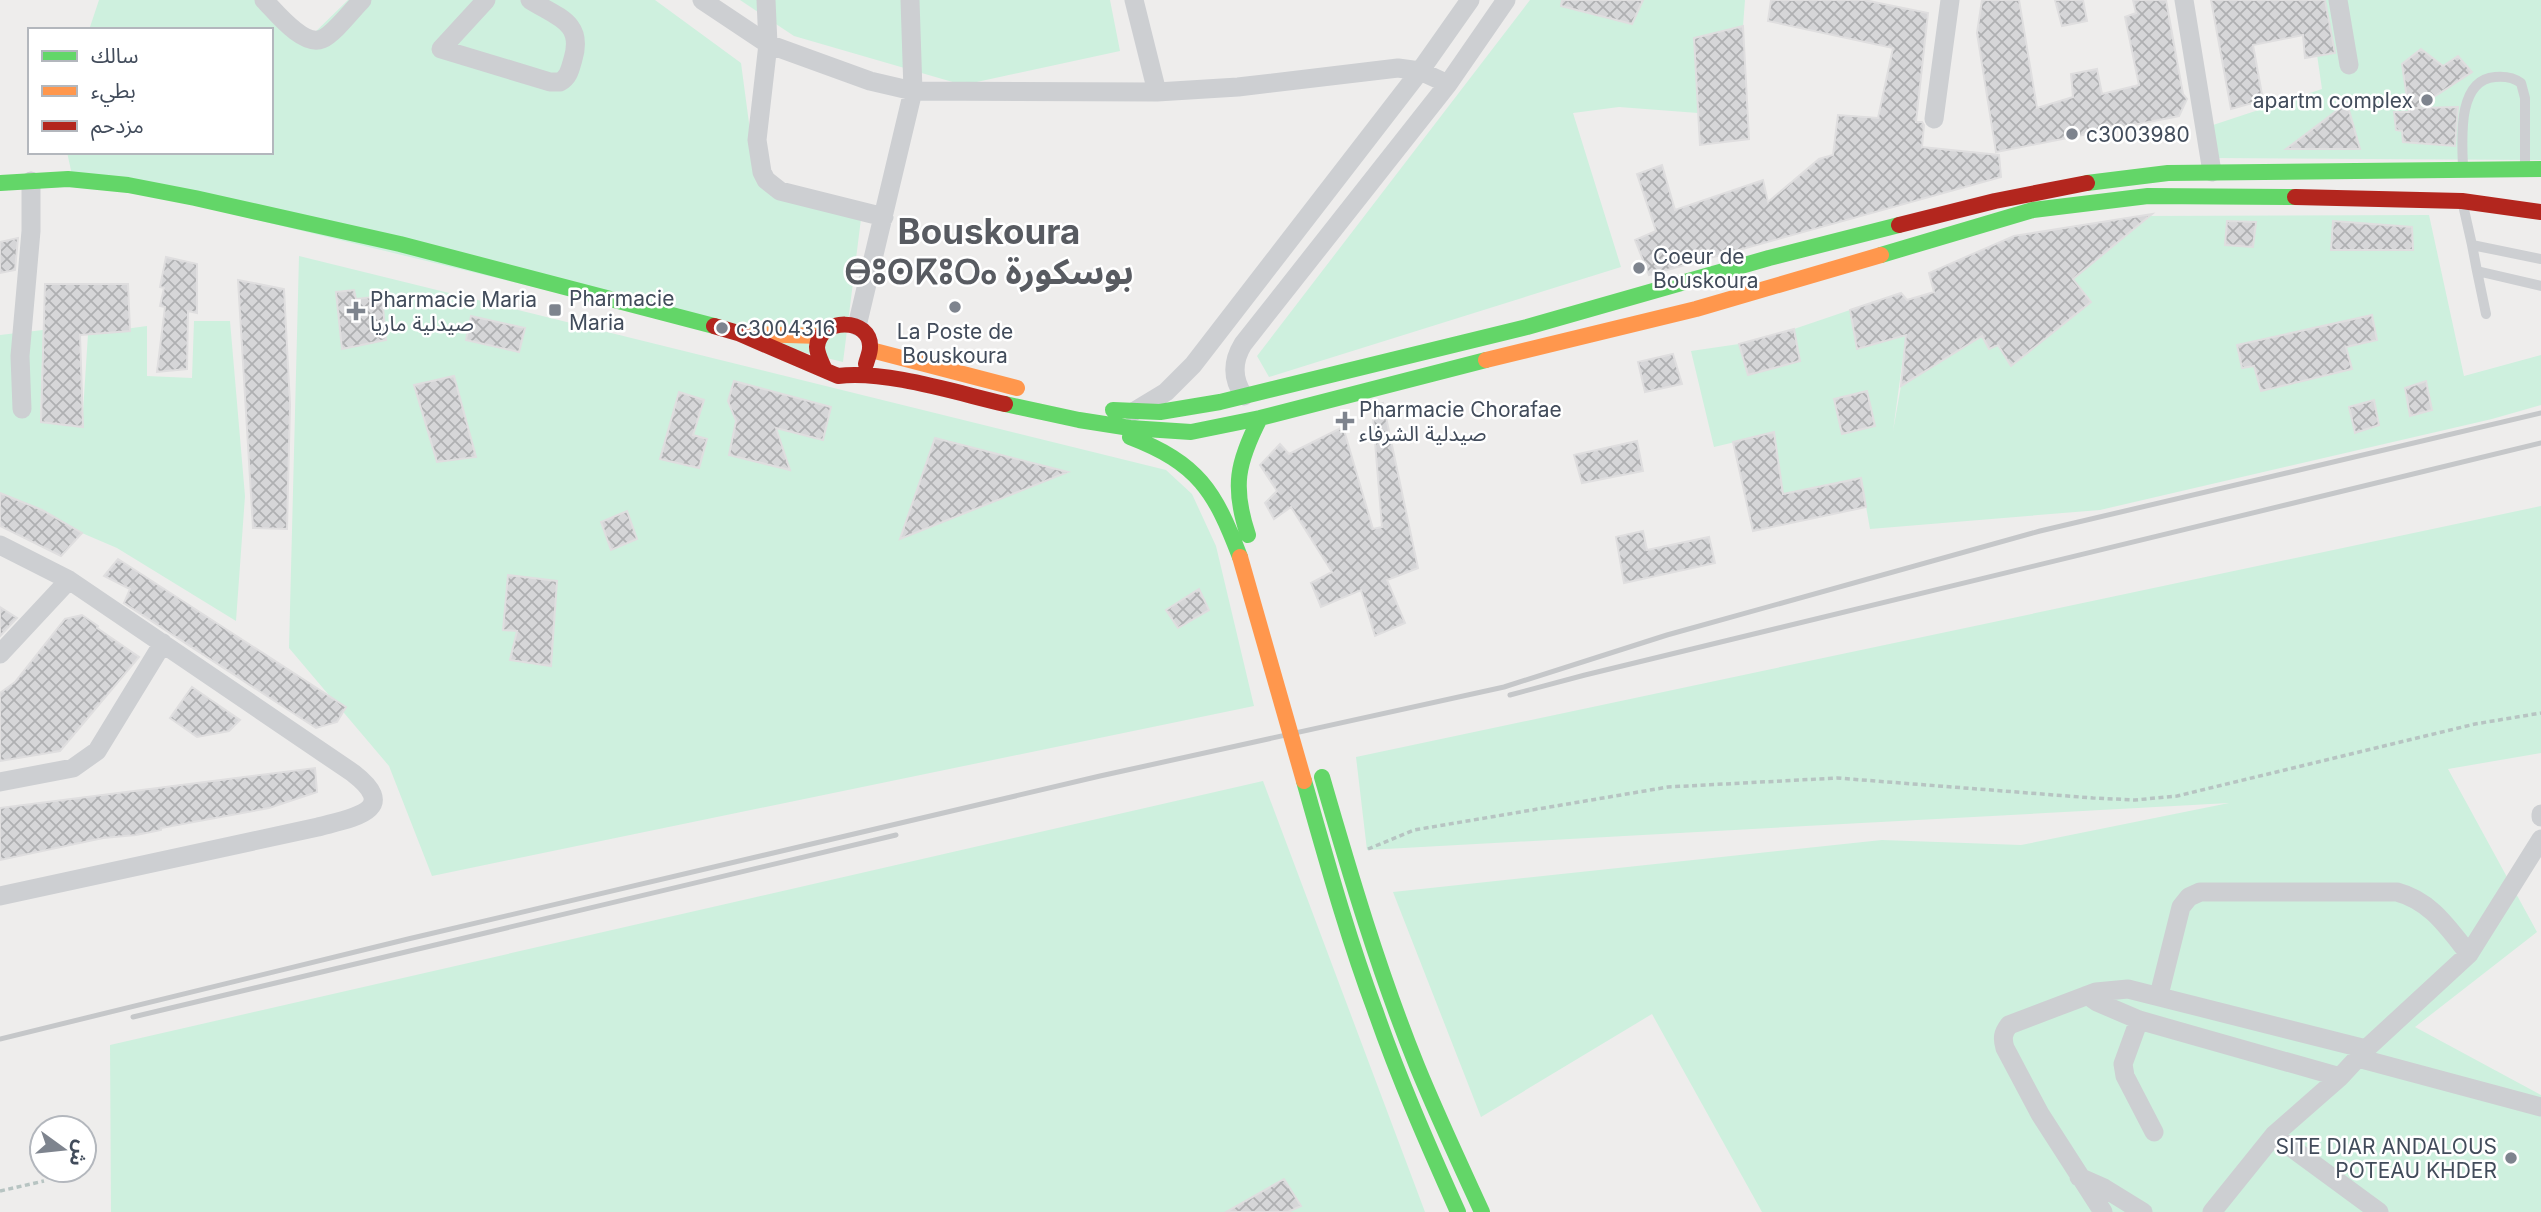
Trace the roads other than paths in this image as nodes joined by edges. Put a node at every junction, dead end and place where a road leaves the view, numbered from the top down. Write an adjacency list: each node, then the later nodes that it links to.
1 (264, 0): 2 (street)
2 (362, 0)
3 (486, 0): 4 (street)
4 (530, 0)
5 (702, 0): 14 (street)
6 (766, 0): 14 (street)
7 (910, 0): 18 (street)
8 (1134, 0): 19 (street)
9 (1470, 0): 16 (street)
10 (1506, 0): 17 (street)
11 (1950, 0): 20 (street)
12 (2184, 0): 23 (street)
13 (2338, 0): 15 (street)
14 (768, 44): 18 (street); 28 (street)
15 (2349, 65)
16 (1420, 71): 17 (street); 19 (street); 38 (street)
17 (1448, 85): 39 (street)
18 (913, 91): 19 (street); 28 (street)
19 (1157, 92)
20 (1934, 119)
21 (2463, 168): 22 (main road); 22 (lane); 23 (main road)
22 (2533, 168)
23 (2212, 172): 43 (main road)
24 (31, 181): 25 (main road); 35 (main road); 44 (street)
25 (0, 183)
26 (2462, 201): 27 (main road); 29 (lane); 47 (main road)
27 (2541, 212)
28 (884, 217): 34 (street)
29 (2472, 245): 30 (lane); 31 (lane)
30 (2541, 259)
31 (2477, 271): 32 (lane); 33 (lane)
32 (2541, 286)
33 (2486, 314)
34 (857, 326): 36 (main road); 37 (main road)
35 (738, 333): 36 (main road); 40 (main road)
36 (820, 336): 40 (main road)
37 (871, 350): 41 (main road); 42 (main road)
38 (1203, 352): 39 (street); 46 (street)
39 (1234, 366): 43 (street)
40 (824, 368): 41 (main road)
41 (855, 374): 45 (main road)
42 (1036, 392)
43 (1244, 396): 46 (main road)
44 (22, 409)
45 (1080, 412): 46 (main road); 47 (main road); 49 (main road)
46 (1133, 412)
47 (1260, 418): 49 (main road)
48 (0, 545): 50 (street)
49 (1247, 555): 51 (main road); 68 (main road, bridge)
50 (69, 580): 52 (street); 53 (street)
51 (1278, 632)
52 (163, 643): 55 (street); 57 (street)
53 (0, 654)
54 (1320, 770): 69 (main road)
55 (0, 782)
56 (2541, 839): 58 (street)
57 (0, 895)
58 (2469, 954): 60 (street); 62 (street)
59 (2087, 995): 60 (street); 61 (street); 67 (street)
60 (2159, 995): 62 (street)
61 (2139, 1020): 63 (street); 65 (street)
62 (2362, 1053): 63 (street); 64 (street)
63 (2340, 1077): 66 (street)
64 (2541, 1107)
65 (2154, 1132)
66 (2274, 1135): 72 (street); 73 (street)
67 (2079, 1177): 70 (street); 71 (street)
68 (1458, 1212)
69 (1482, 1212)
70 (2103, 1212)
71 (2143, 1212)
72 (2212, 1212)
73 (2379, 1212)

